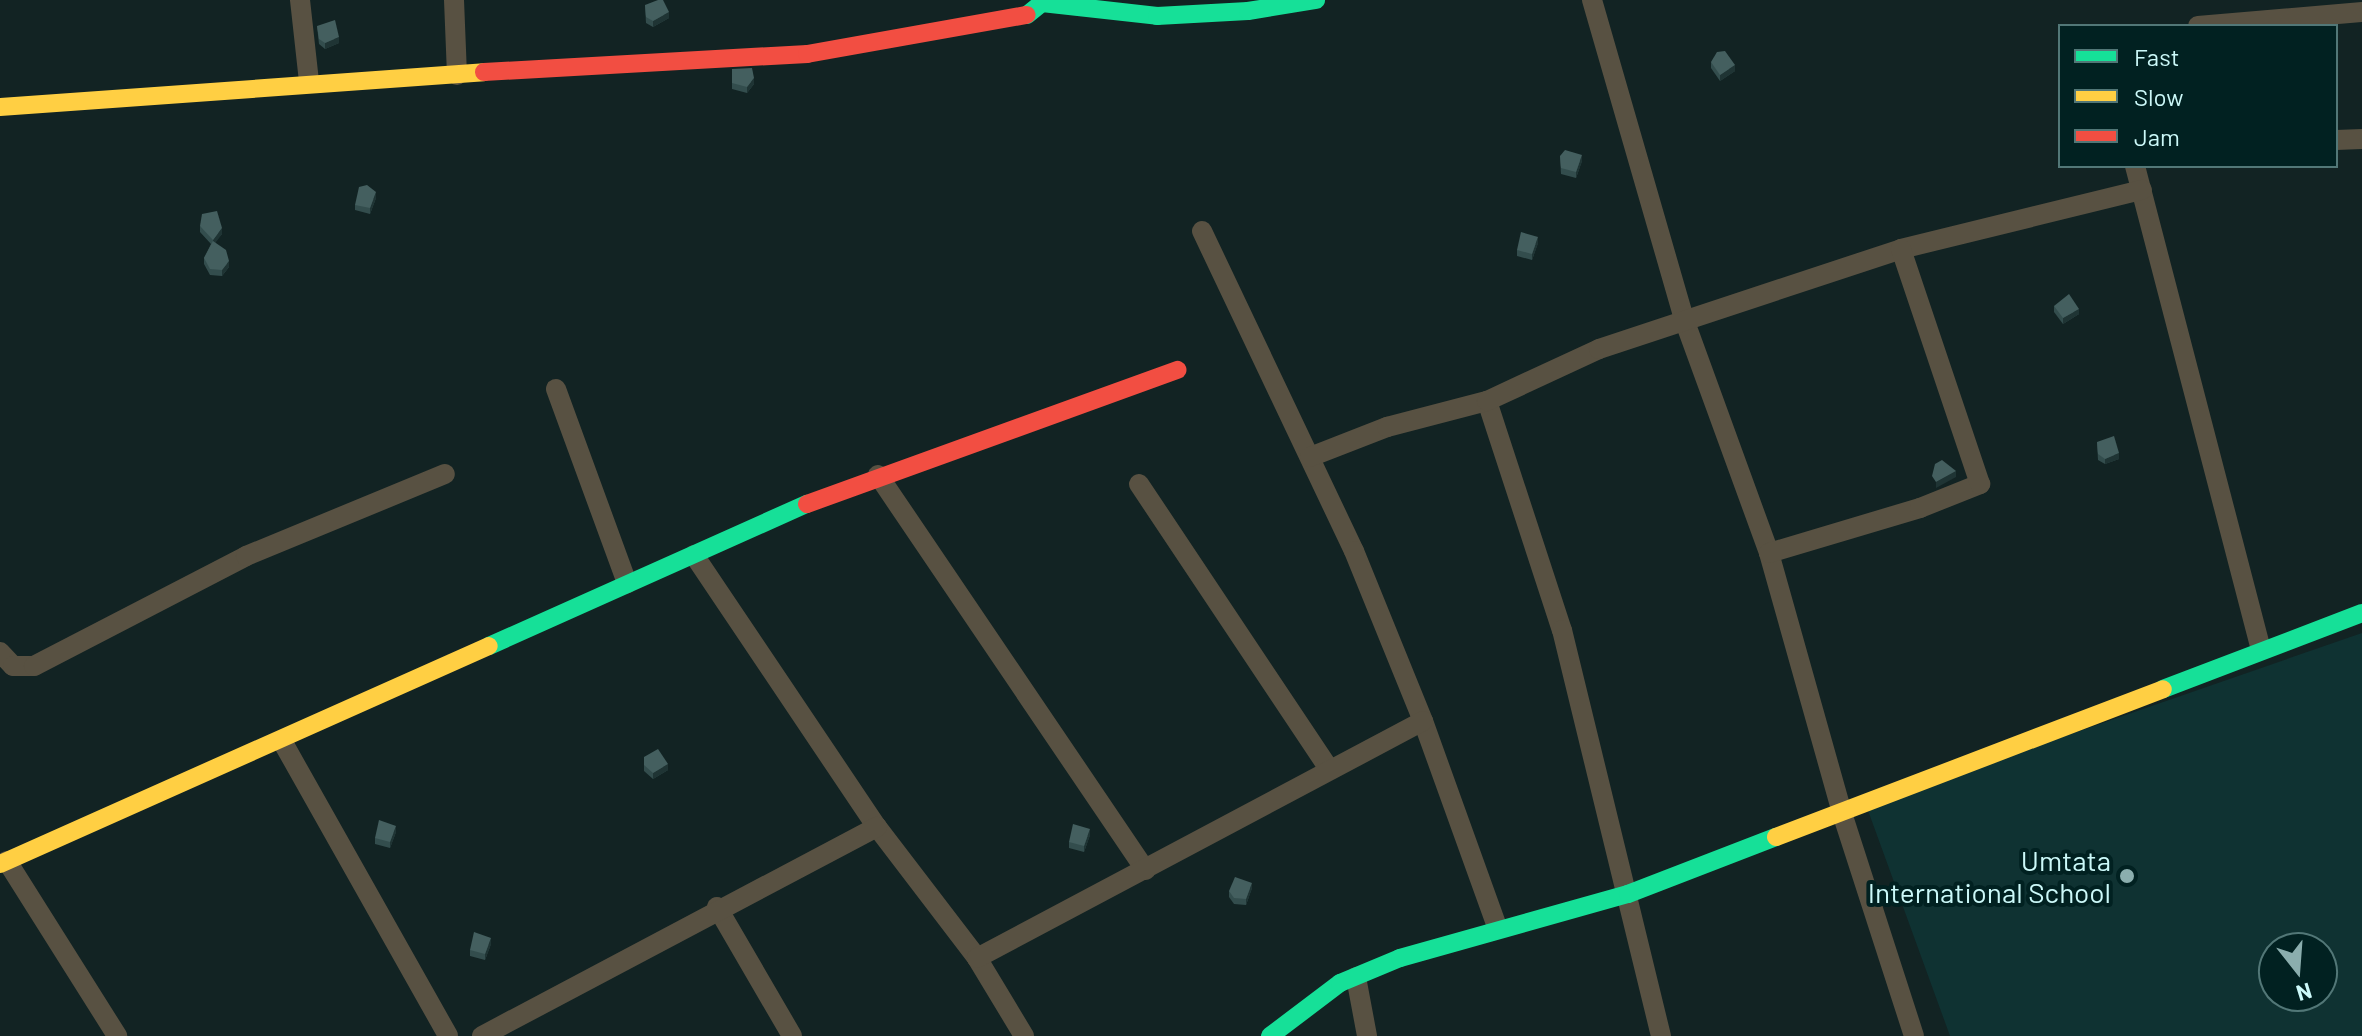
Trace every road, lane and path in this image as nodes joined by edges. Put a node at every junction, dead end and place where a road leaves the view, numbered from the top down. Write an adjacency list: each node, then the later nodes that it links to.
1 (300, 0): 10 (street)
2 (454, 0): 9 (street)
3 (1316, 0): 6 (street)
4 (1592, 0): 18 (street)
5 (1041, 1): 6 (street); 9 (street)
6 (1117, 5)
7 (2362, 12): 8 (street)
8 (2221, 24)
9 (457, 75): 10 (street)
10 (309, 81): 11 (street)
11 (0, 107)
12 (2362, 139): 13 (street)
13 (2338, 140)
14 (2136, 168): 15 (street)
15 (2142, 190): 17 (street); 30 (street)
16 (1202, 231): 22 (street)
17 (1901, 249): 18 (street); 26 (street)
18 (1685, 322): 21 (street); 26 (street)
19 (1177, 370): 24 (street)
20 (556, 389): 28 (street)
21 (1487, 401): 22 (street); 39 (street)
22 (1310, 457): 32 (street)
23 (445, 474): 31 (street)
24 (878, 475): 27 (street); 38 (street)
25 (1139, 484): 34 (street)
26 (1769, 553): 35 (street)
27 (694, 555): 28 (street); 36 (street)
28 (627, 583): 33 (street)
29 (2362, 613): 30 (street)
30 (2261, 649): 35 (street)
31 (0, 652)
32 (1423, 721): 34 (street); 41 (street)
33 (282, 741): 37 (street); 45 (street)
34 (1329, 769): 38 (street)
35 (1841, 810): 39 (street); 52 (street)
36 (877, 827): 40 (street); 42 (street)
37 (3, 862): 44 (street)
38 (1145, 870): 42 (street)
39 (1628, 894): 41 (street); 51 (street)
40 (717, 907): 46 (street); 47 (street)
41 (1497, 927): 43 (street)
42 (977, 958): 48 (street)
43 (1356, 977): 49 (street); 50 (street)
44 (117, 1036)
45 (448, 1036)
46 (482, 1036)
47 (792, 1036)
48 (1024, 1036)
49 (1270, 1036)
50 (1367, 1036)
51 (1661, 1036)
52 (1914, 1036)

